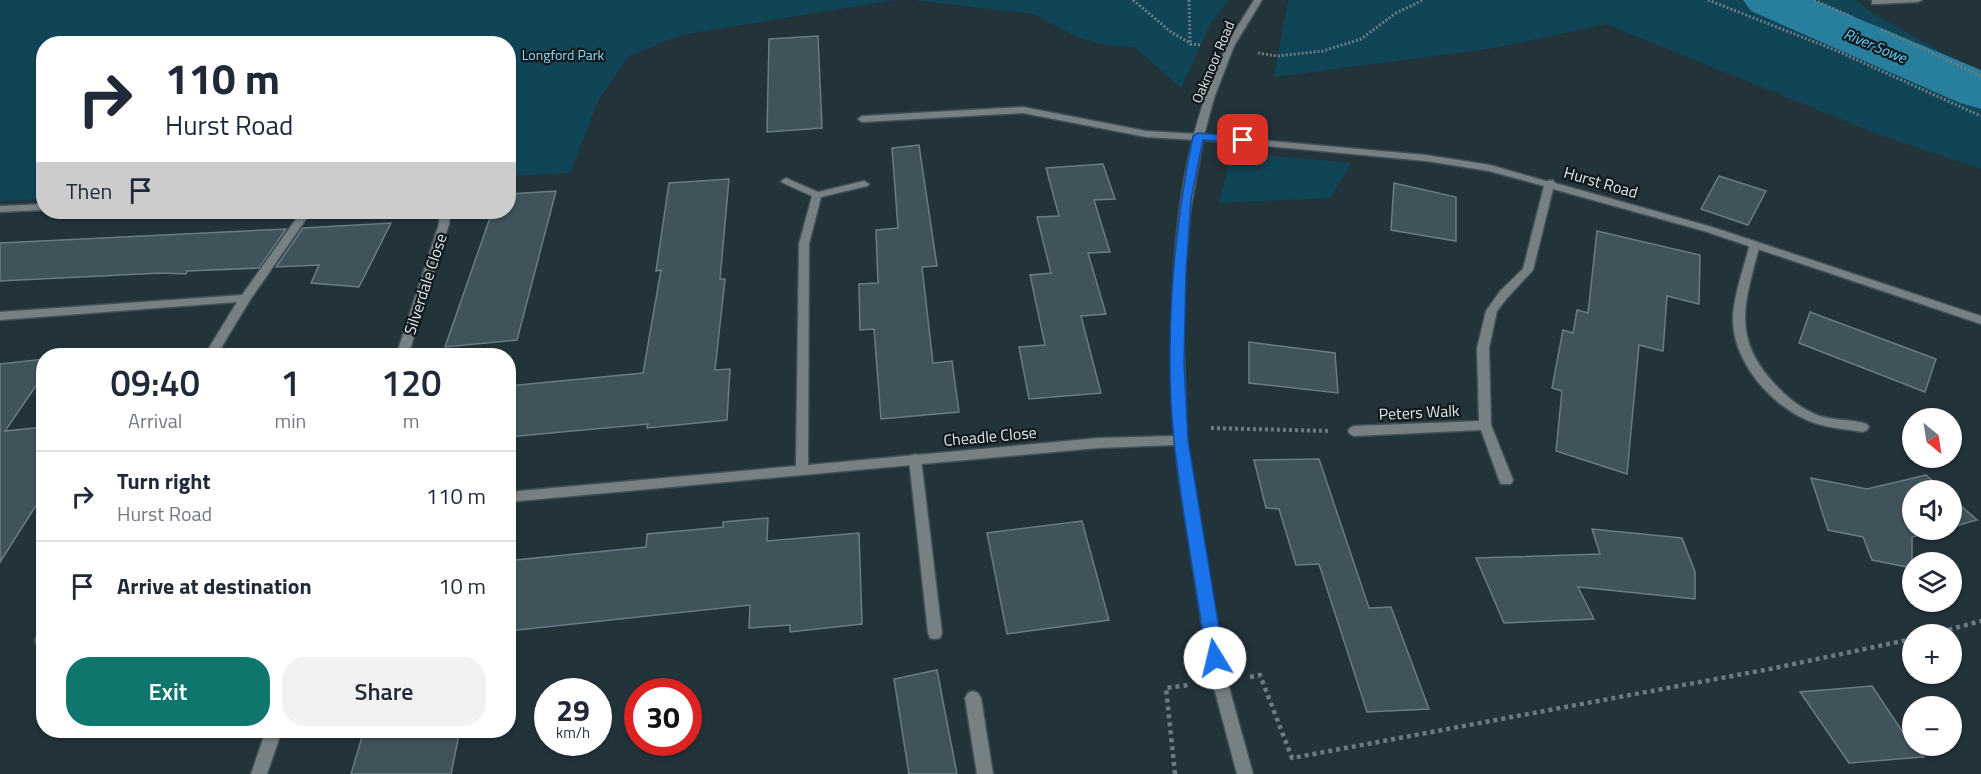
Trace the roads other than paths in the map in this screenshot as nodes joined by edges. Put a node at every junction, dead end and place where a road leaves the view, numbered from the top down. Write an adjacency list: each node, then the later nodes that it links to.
1 (1258, 0): 5 (street, Oakmoor Road)
2 (1918, 0): 3 (street)
3 (1875, 2)
4 (862, 119): 5 (street, Hurst Road)
5 (1198, 136): 7 (street, Hurst Road); 23 (street, Oakmoor Road)
6 (786, 181): 9 (street)
7 (1550, 182): 14 (street, Hurst Road); 20 (street)
8 (864, 184): 9 (street)
9 (817, 195): 25 (street)
10 (36, 207): 11 (street)
11 (0, 209)
12 (301, 219): 15 (street)
13 (444, 219): 19 (street, Silverdale Close)
14 (1755, 244): 17 (street, Hurst Road); 21 (street)
15 (245, 298): 16 (street); 18 (street)
16 (0, 316)
17 (1981, 320)
18 (215, 348)
19 (405, 348)
20 (1485, 425): 22 (street, Peters Walk); 26 (street)
21 (1863, 426)
22 (1354, 431)
23 (1181, 434): 24 (street, Cheadle Close); 33 (street, Oakmoor Road)
24 (915, 459): 25 (street, Cheadle Close); 28 (street)
25 (802, 469): 27 (street, Cheadle Close)
26 (1506, 480)
27 (516, 496)
28 (934, 633)
29 (973, 698): 32 (street)
30 (271, 738): 31 (street)
31 (259, 774)
32 (985, 774)
33 (1245, 774)

